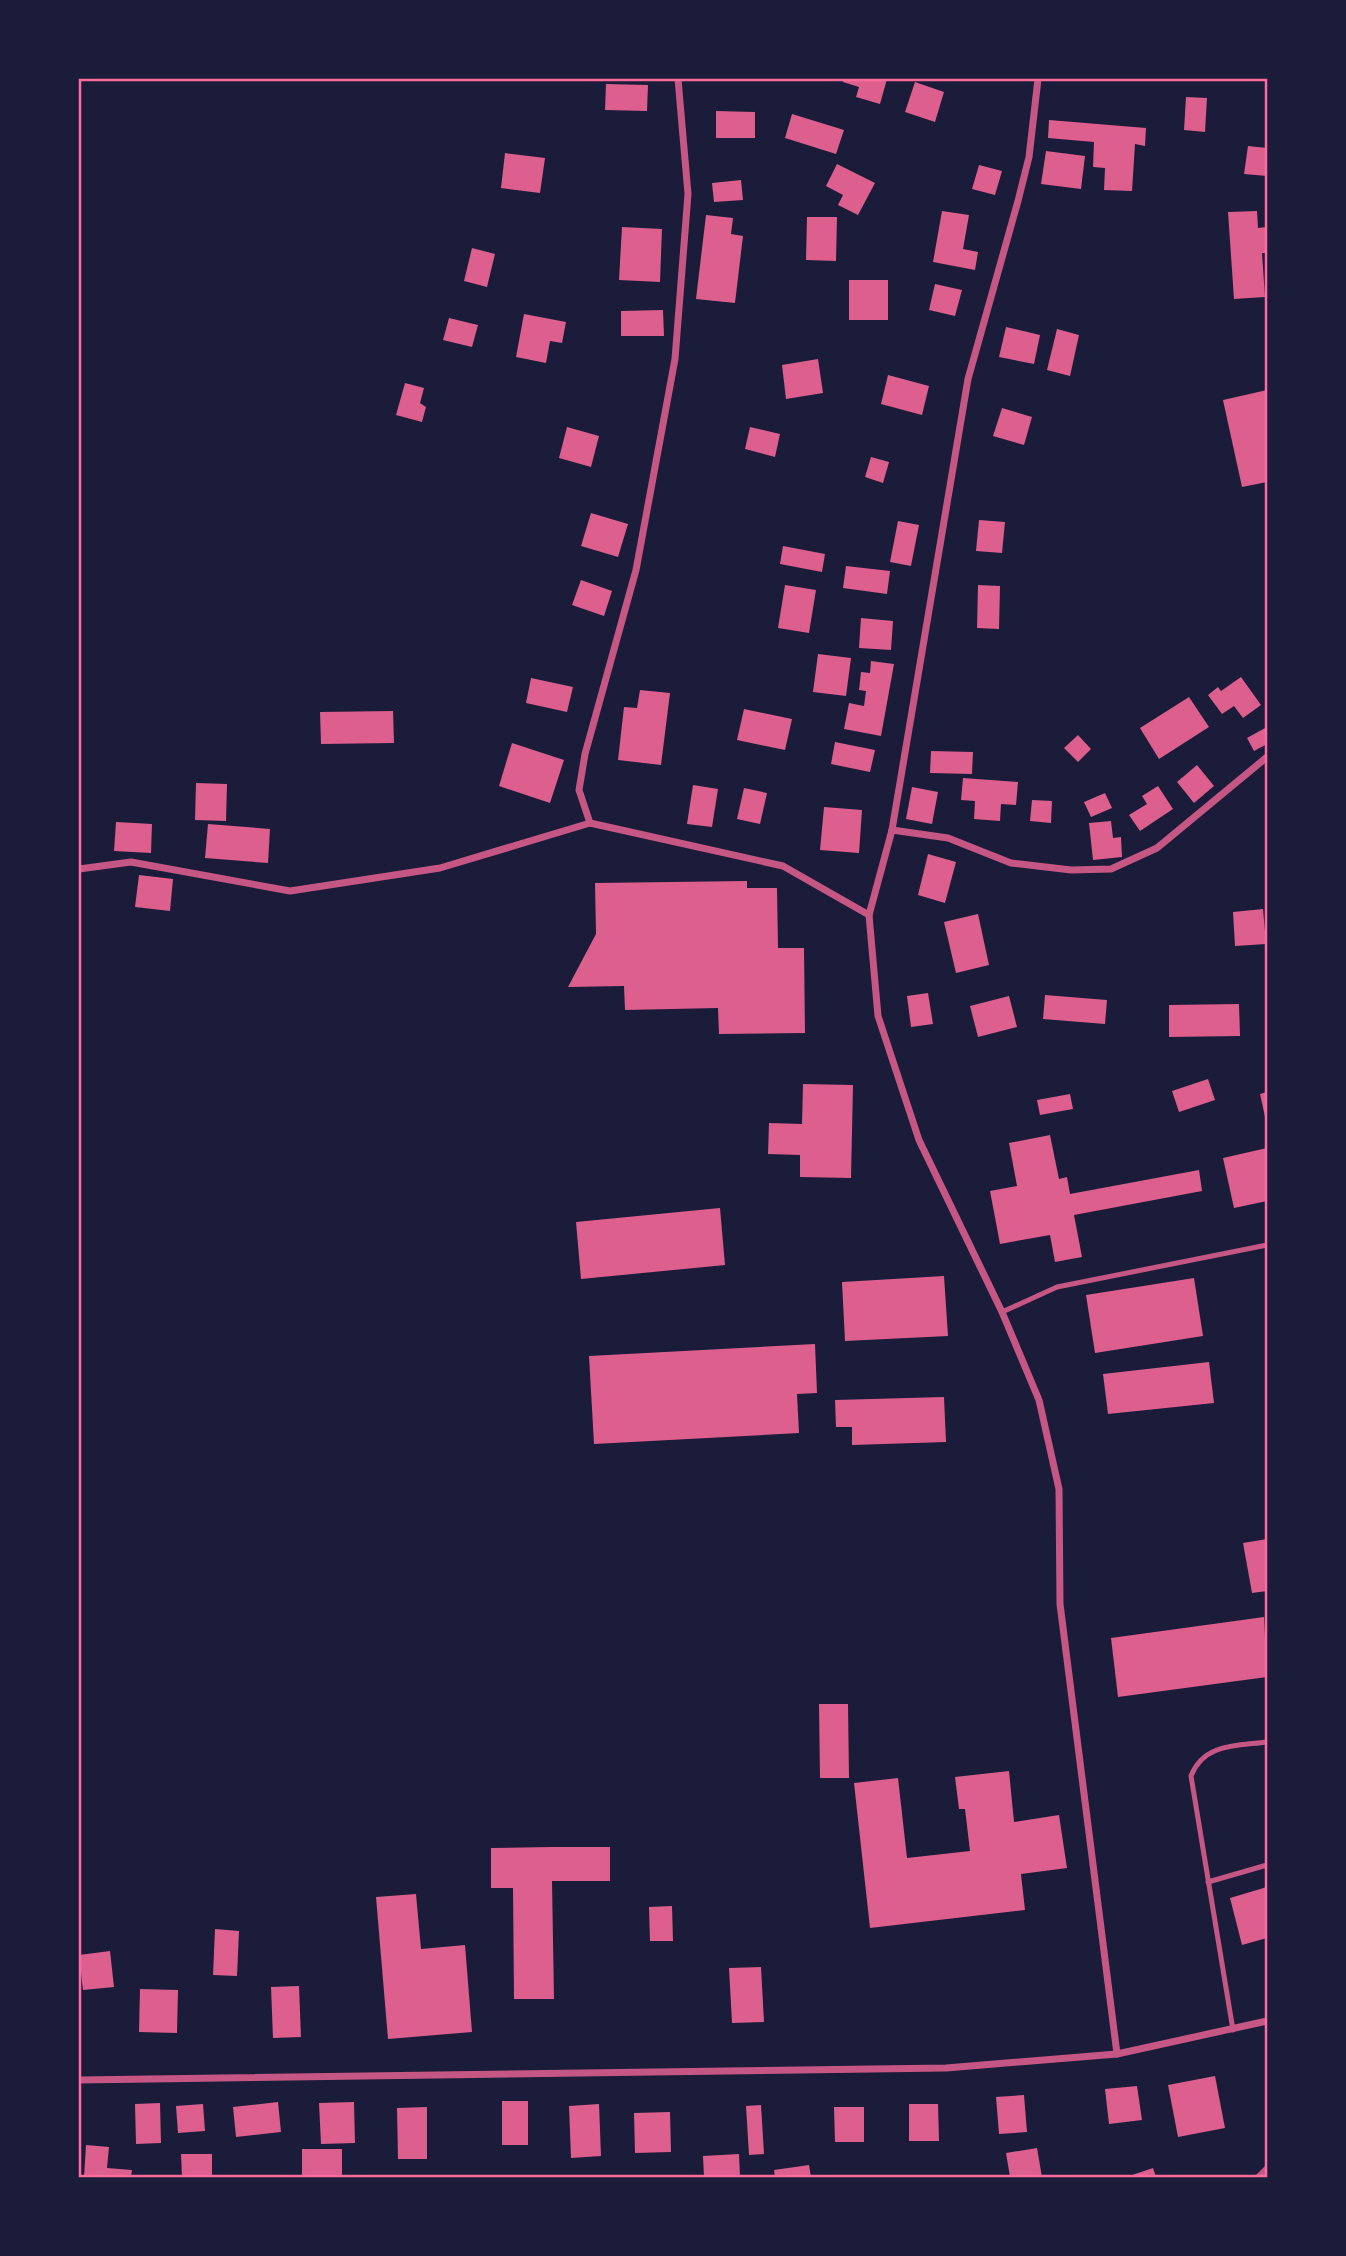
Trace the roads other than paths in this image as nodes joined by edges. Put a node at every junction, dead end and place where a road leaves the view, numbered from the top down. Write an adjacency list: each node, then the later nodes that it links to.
1 (678, 79): 4 (street)
2 (1038, 79): 5 (street)
3 (1267, 757): 5 (street)
4 (590, 823): 6 (street); 7 (street)
5 (892, 830): 7 (street)
6 (79, 869)
7 (869, 915): 9 (street)
8 (1267, 1245): 9 (lane)
9 (1002, 1312): 15 (street)
10 (1267, 1742): 12 (lane)
11 (1267, 1865): 12 (lane)
12 (1208, 1882): 14 (lane)
13 (1267, 2021): 14 (street)
14 (1233, 2030): 15 (street)
15 (1117, 2054): 16 (street)
16 (79, 2080)
17 (1267, 2169): 18 (street)
18 (1259, 2177)

